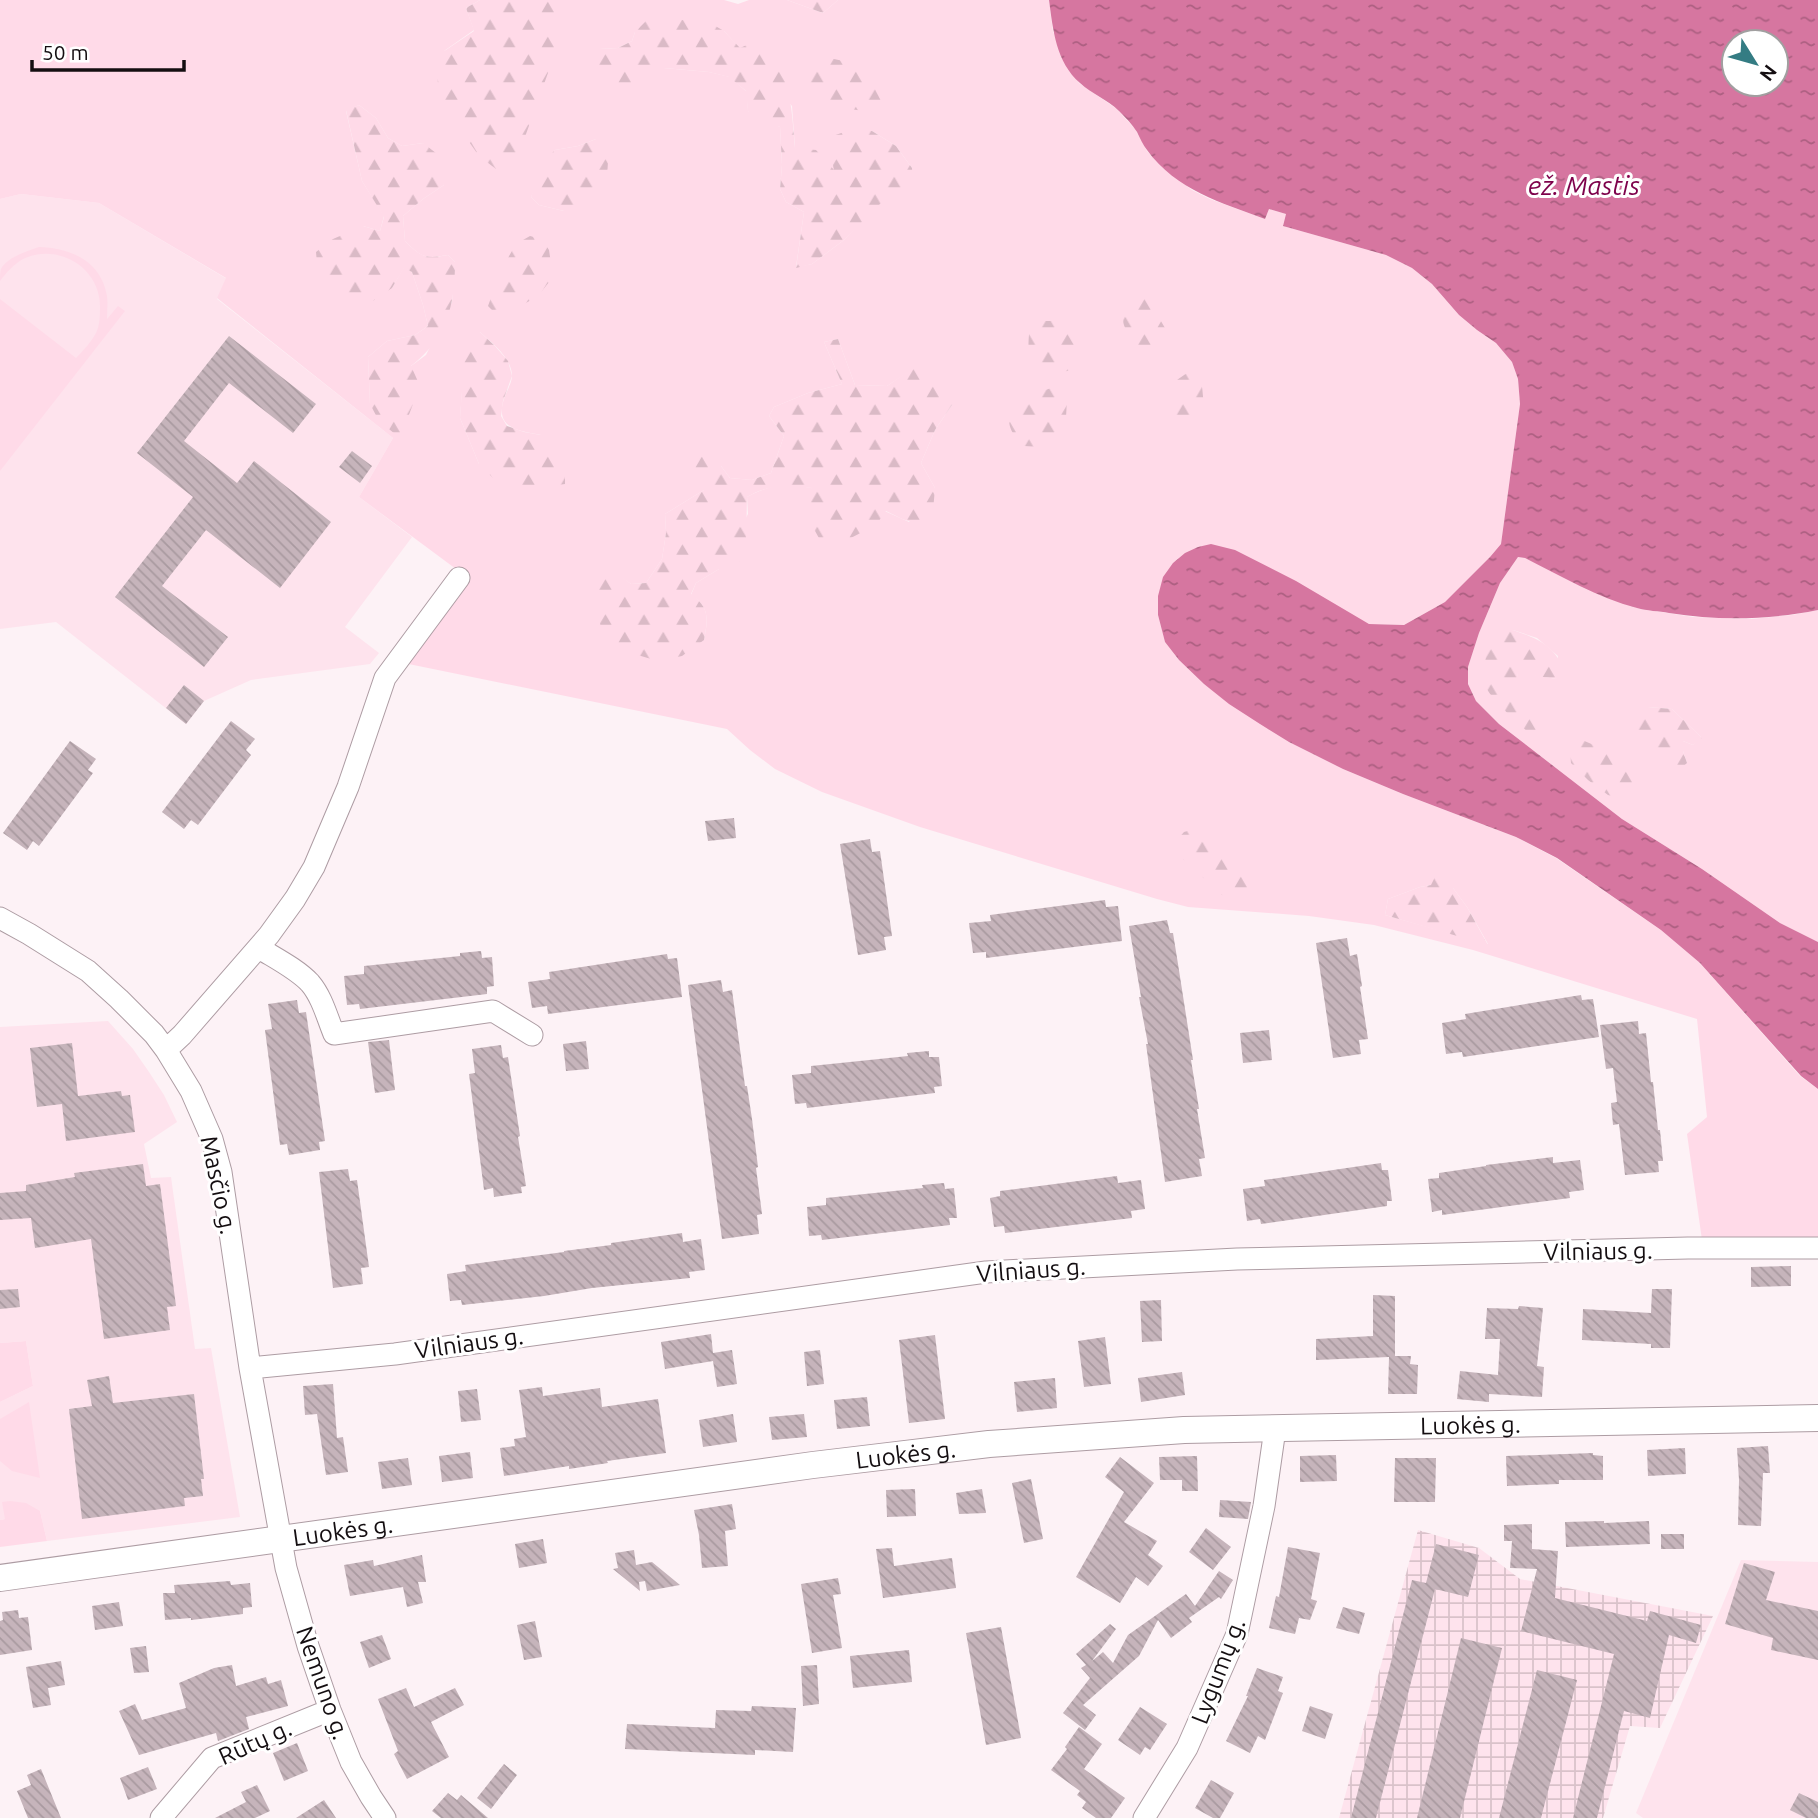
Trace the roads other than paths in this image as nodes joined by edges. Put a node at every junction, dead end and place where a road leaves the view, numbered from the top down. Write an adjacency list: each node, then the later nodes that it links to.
1 (459, 578): 3 (street)
2 (0, 918): 5 (street, Masčio g.)
3 (259, 948): 4 (street); 5 (street)
4 (532, 1035)
5 (166, 1050): 7 (street, Masčio g.)
6 (1818, 1248): 7 (street, Vilniaus g.)
7 (250, 1368): 10 (street, Masčio g.)
8 (1818, 1418): 9 (main road, Luokės g.)
9 (1275, 1429): 10 (main road, Luokės g.); 15 (street, Lygumų g.)
10 (280, 1540): 11 (main road, Luokės g.); 12 (street, Nemuno g.)
11 (0, 1578)
12 (330, 1710): 13 (street, Rūtų g.); 14 (street, Nemuno g.)
13 (161, 1818)
14 (385, 1818)
15 (1144, 1818)

